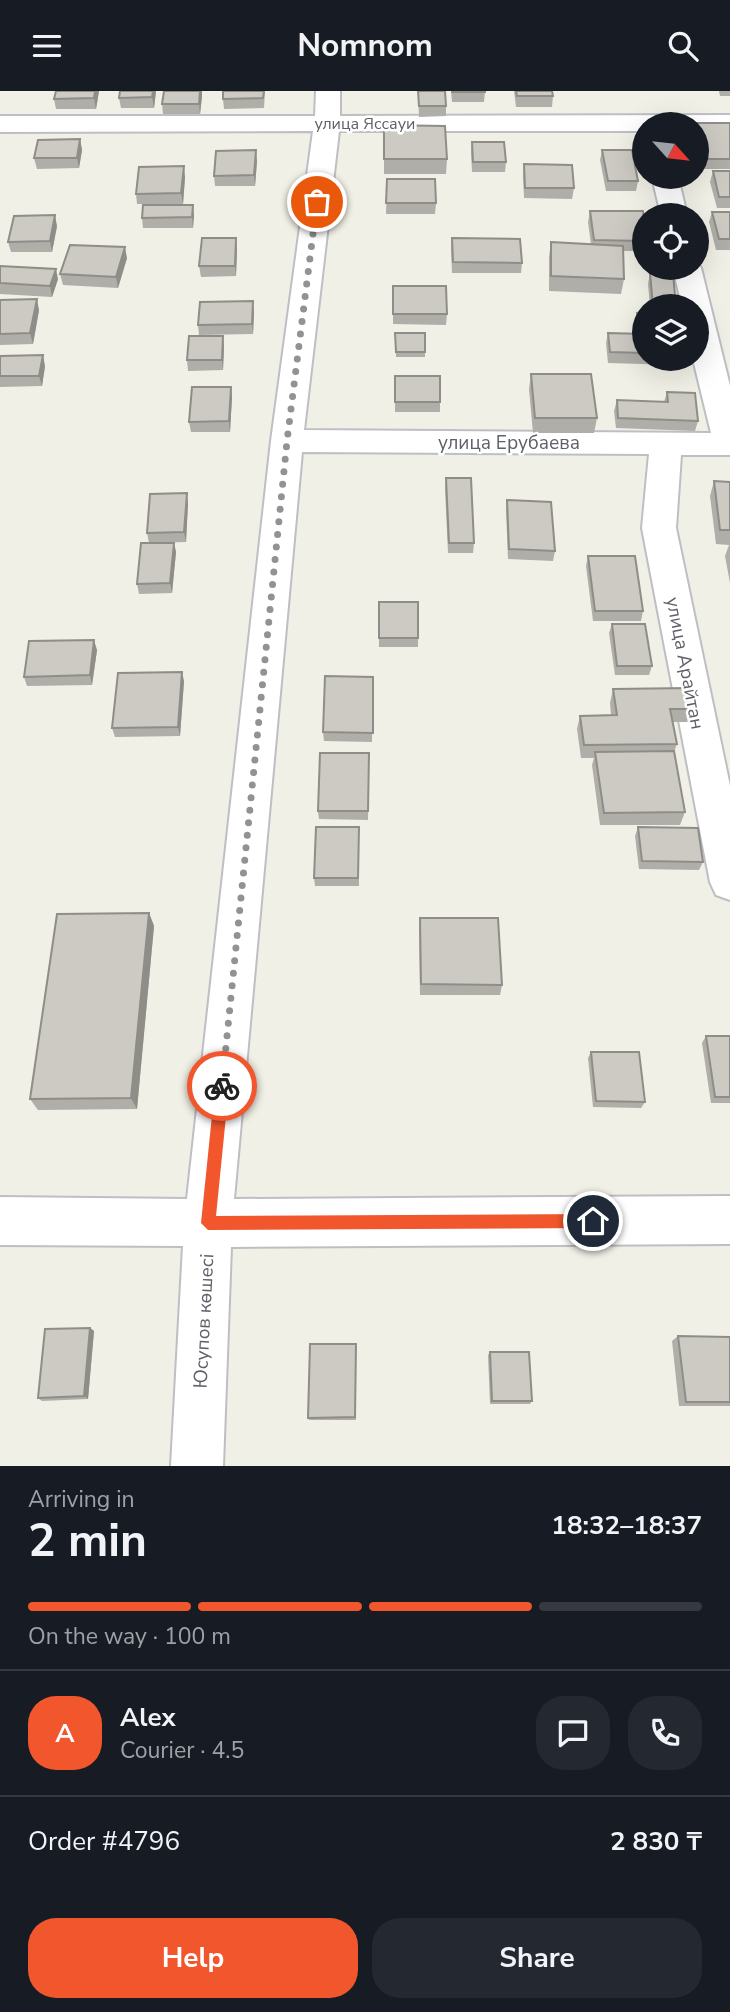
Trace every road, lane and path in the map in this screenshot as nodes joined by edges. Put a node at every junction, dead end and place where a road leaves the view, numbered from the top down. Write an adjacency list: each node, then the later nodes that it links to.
1 (328, 107): 2 (street, улица Яссауи); 5 (street, улица Яссауи); 7 (street, Юсупов көшесі)
2 (632, 115)
3 (709, 121): 4 (street, улица Яссауи)
4 (730, 123)
5 (4, 124)
6 (709, 362): 9 (street)
7 (287, 441): 8 (street, улица Ерубаева); 13 (street, Юсупов көшесі)
8 (666, 443): 9 (street, улица Ерубаева); 10 (street, улица Арайтан)
9 (729, 444)
10 (730, 882)
11 (730, 1220): 13 (street)
12 (0, 1221): 13 (street)
13 (208, 1223): 14 (street, Юсупов көшесі)
14 (197, 1466)

